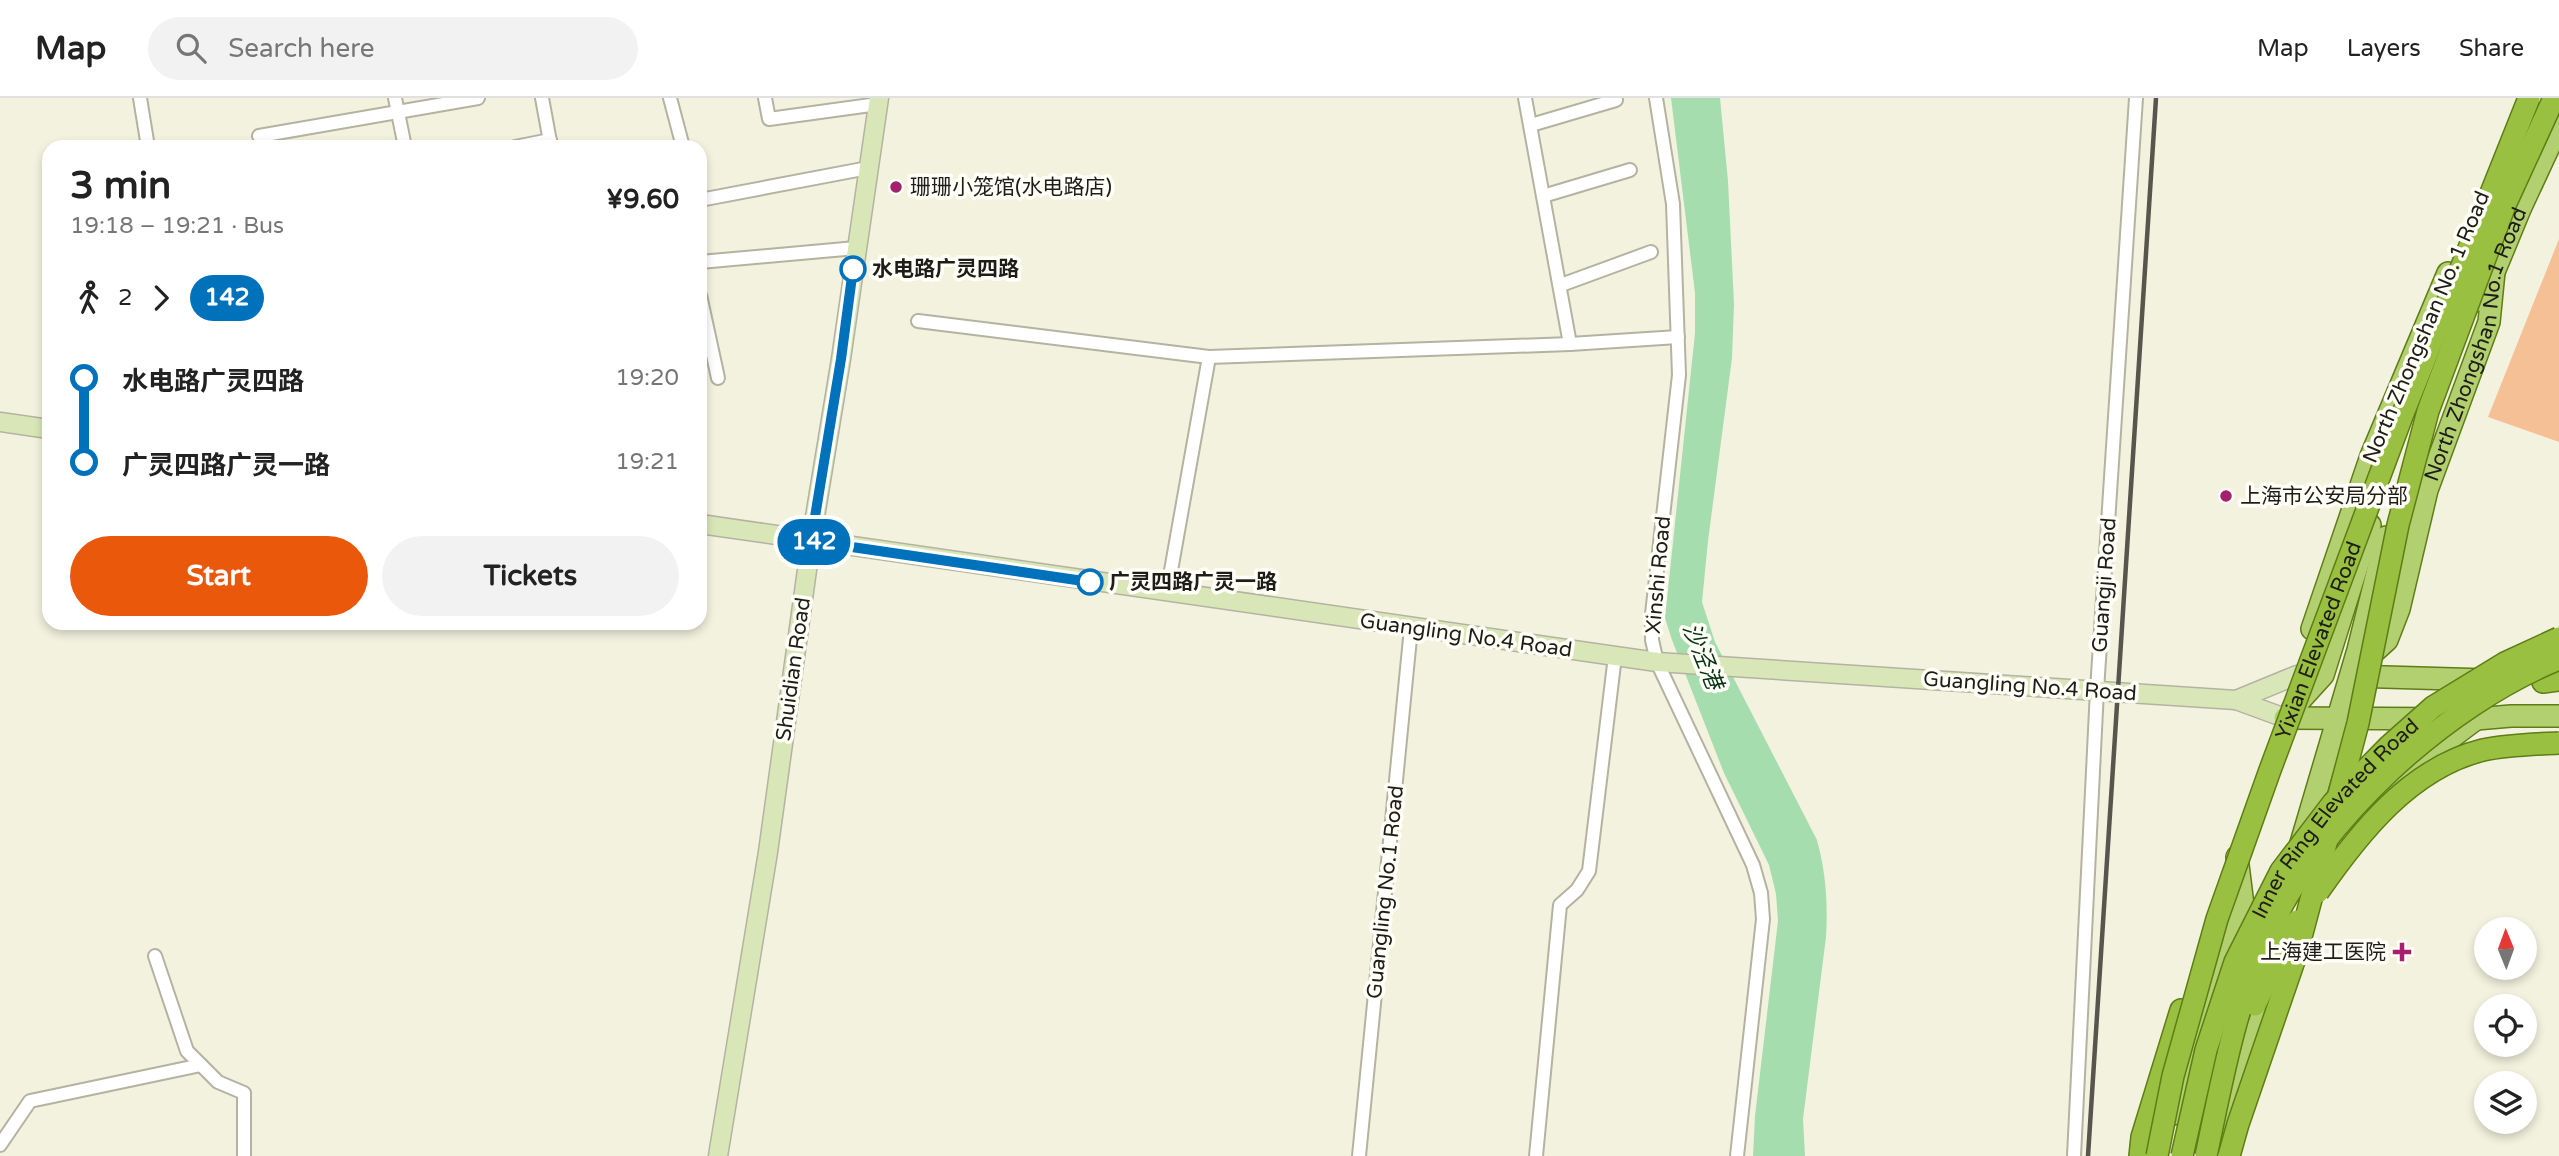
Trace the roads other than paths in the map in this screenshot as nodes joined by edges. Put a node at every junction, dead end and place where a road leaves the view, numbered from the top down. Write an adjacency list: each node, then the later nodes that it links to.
1 (140, 98): 19 (street)
2 (395, 98): 15 (street)
3 (478, 98): 15 (street)
4 (542, 98): 21 (street)
5 (670, 98): 22 (street)
6 (765, 98): 14 (street)
7 (1525, 98): 16 (street)
8 (1656, 98): 34 (street, Xinshi Road)
9 (2136, 98): 54 (street, Guangji Road)
10 (2521, 98): 38 (main road, North Zhongshan No. 1 Road)
11 (2529, 98): 73 (highway, Yixian Elevated Road, bridge)
12 (2554, 98): 77 (highway, Yixian Elevated Road, bridge)
13 (1616, 100): 16 (street)
14 (878, 101): 23 (main road, Shuidian Road)
15 (398, 112): 18 (street); 20 (street)
16 (1531, 125): 25 (street)
17 (2559, 125): 30 (main road, North Zhongshan No.1 Road)
18 (259, 136)
19 (147, 140)
20 (404, 140)
21 (549, 140)
22 (681, 140)
23 (868, 168): 26 (street); 27 (main road, Shuidian Road)
24 (1630, 170): 25 (street)
25 (1543, 196): 31 (street)
26 (707, 199)
27 (856, 248): 29 (street); 42 (main road, Shuidian Road)
28 (1651, 252): 31 (street)
29 (707, 260)
30 (2494, 272): 52 (main road); 52 (main road, North Zhongshan No.1 Road)
31 (1560, 285): 35 (street)
32 (918, 321): 36 (street)
33 (707, 327): 37 (street)
34 (1678, 337): 35 (street); 49 (street, Xinshi Road)
35 (1570, 344): 36 (street)
36 (1209, 357): 43 (street)
37 (718, 378)
38 (2403, 382): 44 (main road); 50 (main road, North Zhongshan No. 1 Road)
39 (0, 422): 40 (main road)
40 (42, 428)
41 (707, 525): 42 (main road, Guangling No.4 Road)
42 (811, 541): 43 (main road, Guangling No.4 Road); 67 (main road, Shuidian Road)
43 (1167, 593): 45 (main road, Guangling No.4 Road)
44 (2342, 615): 50 (main road); 51 (main road)
45 (1411, 628): 47 (main road, Guangling No.4 Road); 68 (street, Guangling No.1 Road)
46 (2559, 638): 74 (highway, Inner Ring Elevated Road, bridge)
47 (1615, 656): 49 (main road, Guangling No.4 Road); 69 (street)
48 (2559, 659): 64 (highway, Inner Ring Elevated Road, bridge)
49 (1664, 662): 54 (main road, Guangling No.4 Road); 70 (street, Xinshi Road)
50 (2298, 670): 51 (main road); 55 (main road); 57 (main road, North Zhongshan No. 1 Road)
51 (2323, 676): 52 (main road); 57 (main road)
52 (2350, 676): 53 (main road); 58 (main road)
53 (2554, 682)
54 (2097, 690): 55 (main road, Guangling No.4 Road); 71 (street, Guangji Road)
55 (2236, 700): 57 (main road)
56 (2559, 716): 59 (main road)
57 (2285, 718): 58 (main road); 61 (main road, North Zhongshan No. 1 Road)
58 (2337, 719): 59 (main road); 64 (main road)
59 (2476, 719): 64 (main road)
60 (2559, 743): 64 (highway, bridge)
61 (2235, 844): 72 (highway); 73 (main road, North Zhongshan No. 1 Road)
62 (155, 956): 63 (street)
63 (201, 1065): 65 (street); 66 (street)
64 (2227, 1075): 75 (highway, Inner Ring Elevated Road, bridge); 76 (main road)
65 (0, 1145)
66 (244, 1156)
67 (718, 1156)
68 (1359, 1156)
69 (1536, 1156)
70 (1737, 1156)
71 (2074, 1156)
72 (2140, 1156)
73 (2158, 1156)
74 (2182, 1156)
75 (2206, 1156)
76 (2218, 1156)
77 (2229, 1156)

